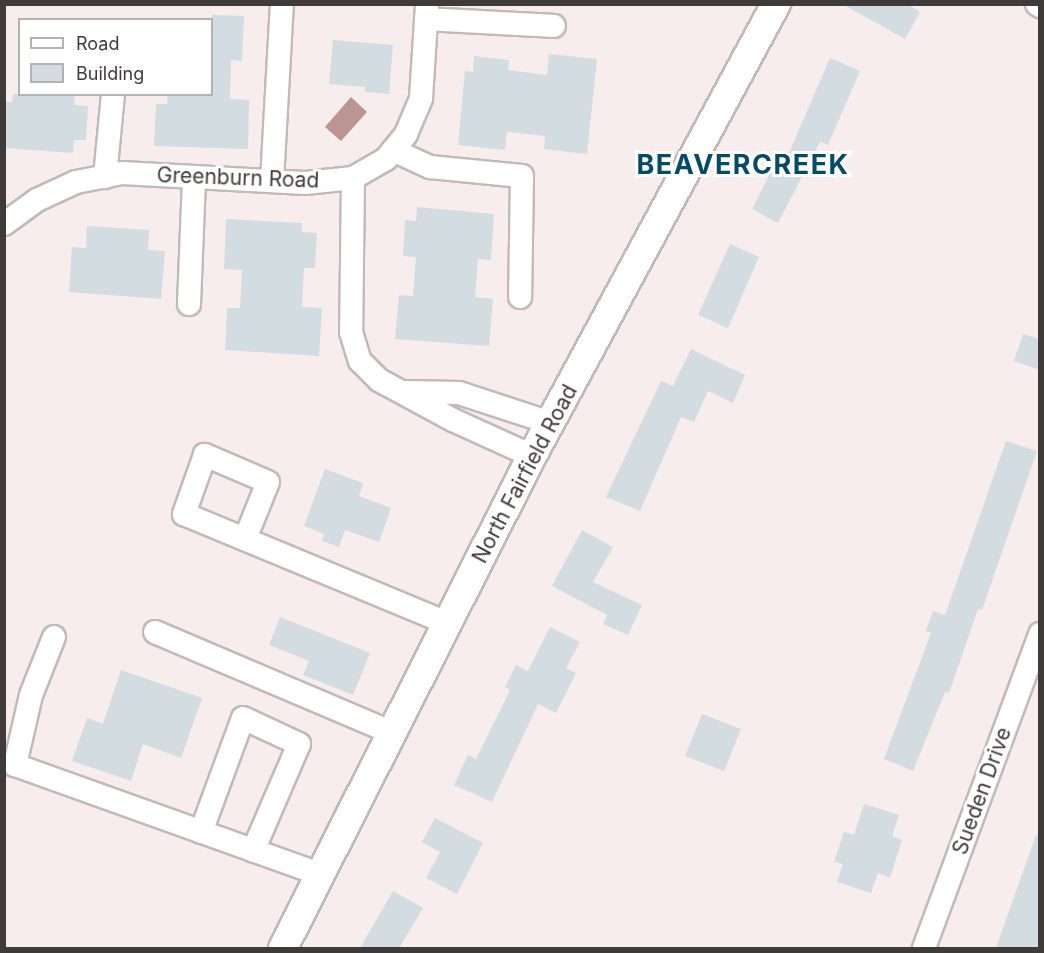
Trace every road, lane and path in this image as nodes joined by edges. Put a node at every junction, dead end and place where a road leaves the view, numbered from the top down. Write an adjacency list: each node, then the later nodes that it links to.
1 (282, 4): 10 (street)
2 (776, 4): 15 (main road, North Fairfield Road)
3 (426, 12): 4 (street); 6 (street)
4 (554, 26)
5 (113, 96): 7 (street)
6 (393, 150): 9 (street); 12 (street)
7 (105, 177): 8 (street, Greenburn Road); 11 (street, Greenburn Road)
8 (194, 177): 10 (street, Greenburn Road); 13 (street)
9 (354, 178): 10 (street, Greenburn Road); 14 (street)
10 (272, 181)
11 (4, 224)
12 (520, 297)
13 (189, 304)
14 (402, 392): 15 (street); 16 (street)
15 (551, 423): 16 (main road, North Fairfield Road)
16 (532, 456): 18 (main road, North Fairfield Road)
17 (245, 539): 18 (street)
18 (447, 623): 22 (main road, North Fairfield Road)
19 (155, 632): 22 (street)
20 (1040, 634): 27 (street, Sueden Drive)
21 (54, 637): 23 (street)
22 (391, 732): 25 (main road, North Fairfield Road)
23 (201, 832): 24 (street); 24 (street)
24 (252, 851): 25 (street)
25 (320, 874): 26 (main road, North Fairfield Road)
26 (283, 948)
27 (924, 948)

